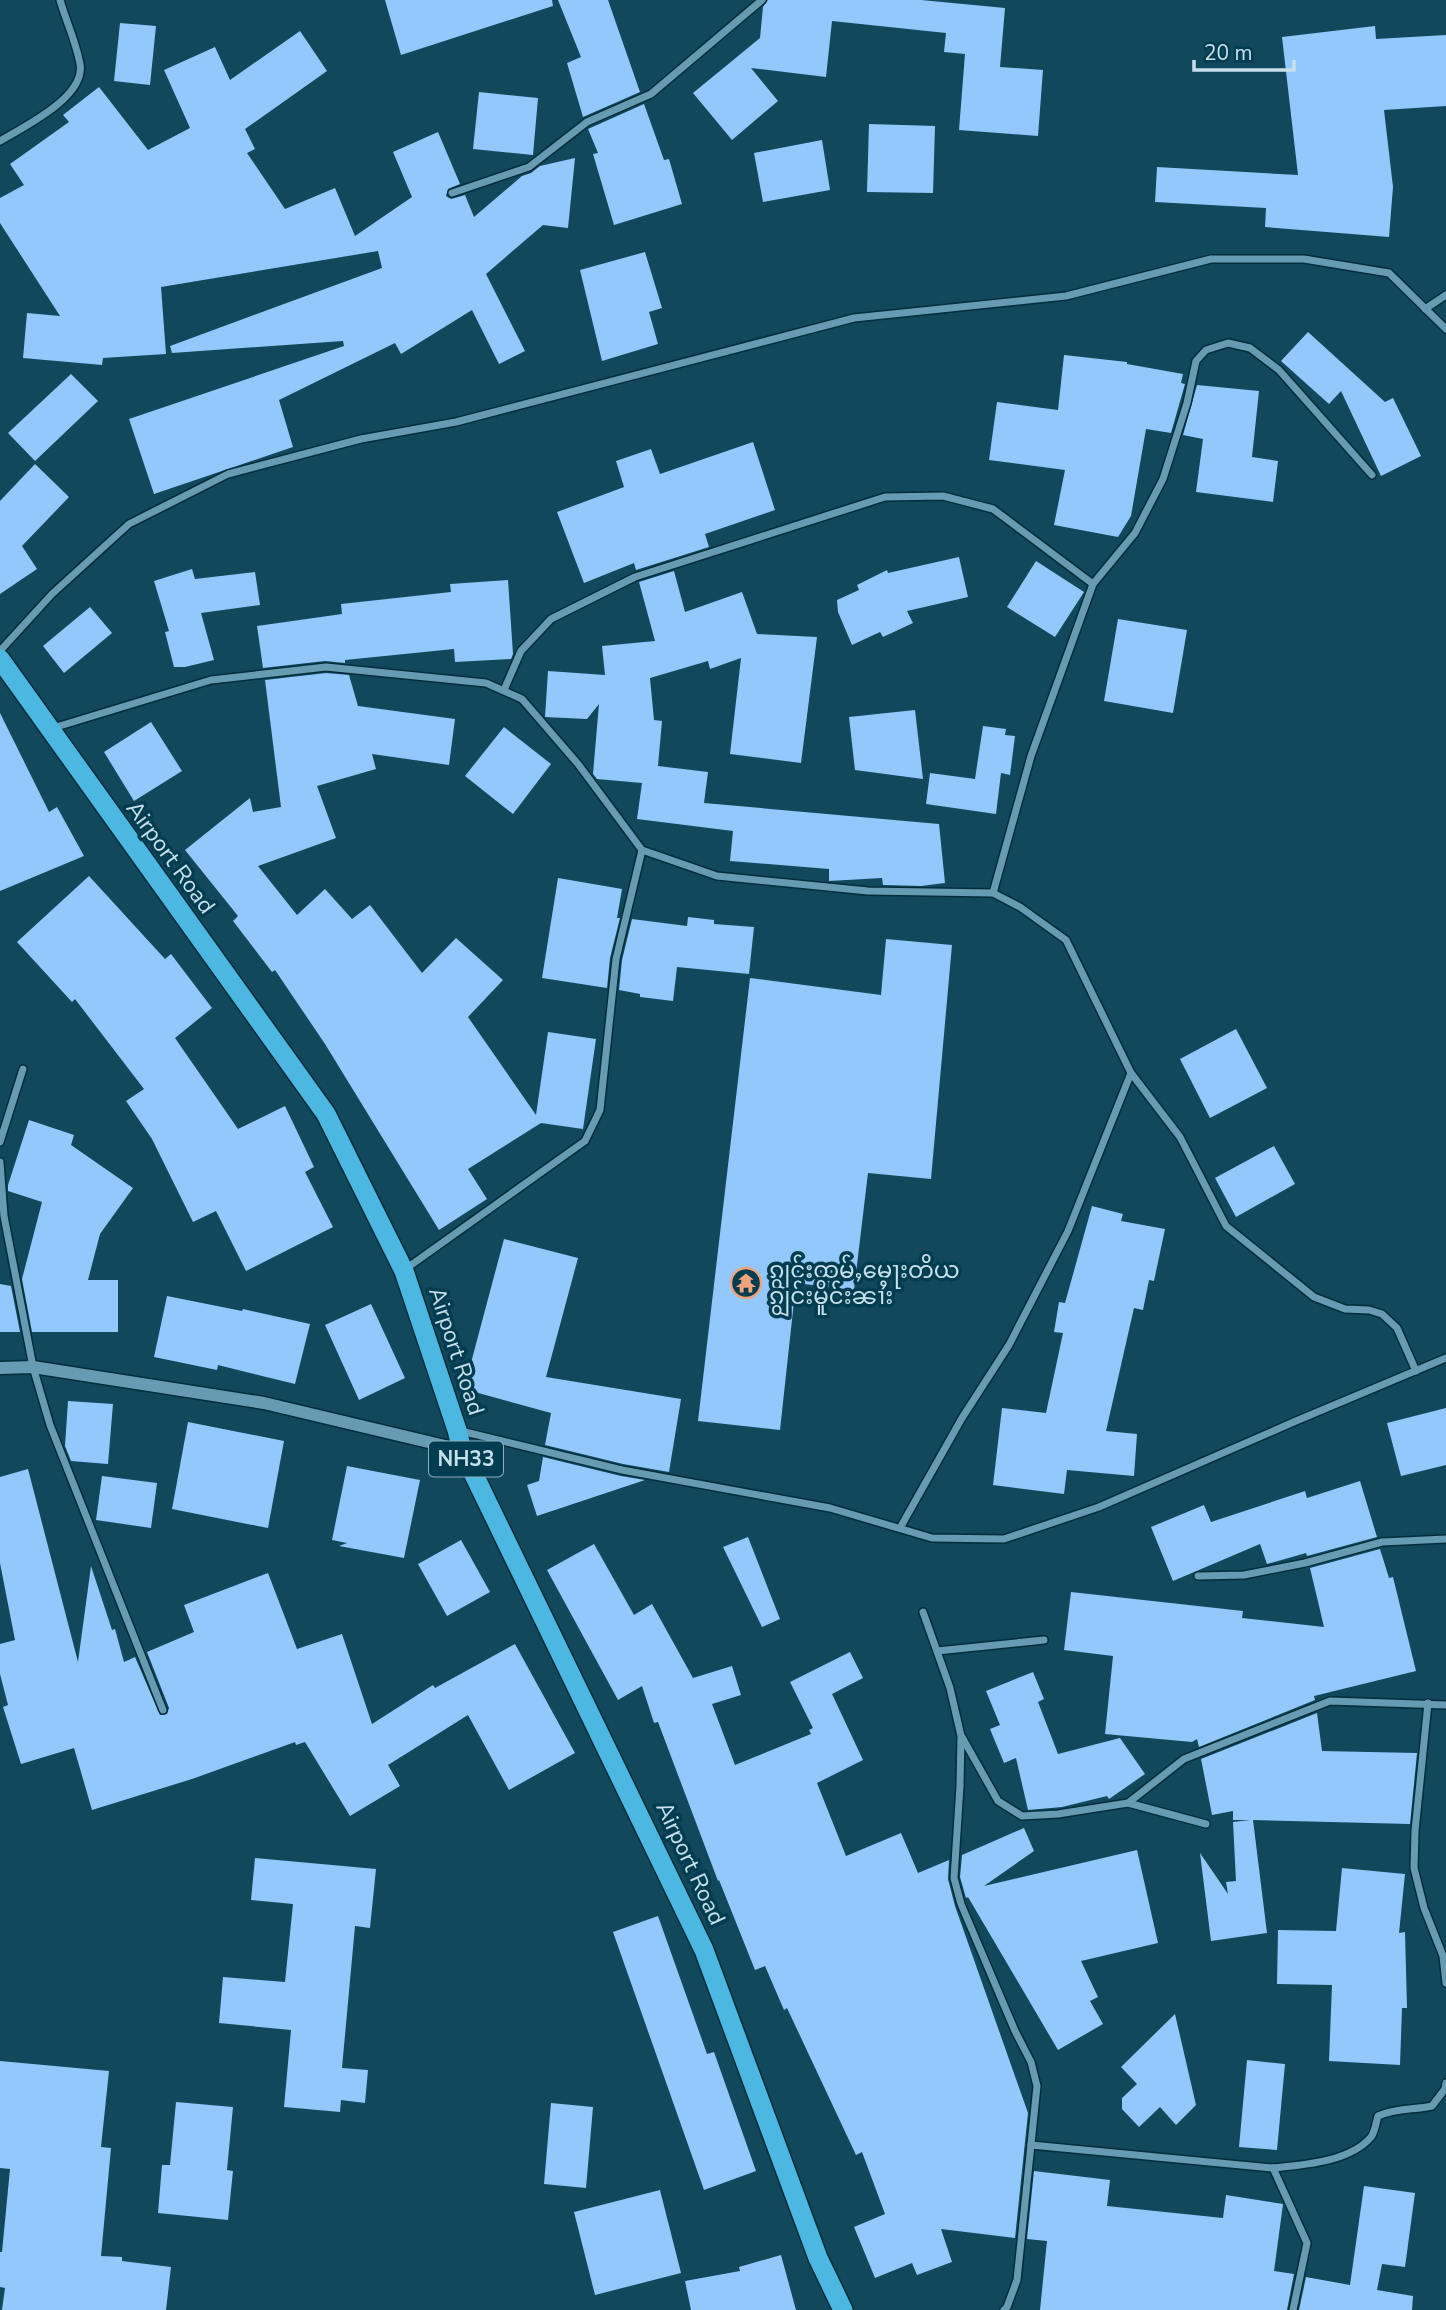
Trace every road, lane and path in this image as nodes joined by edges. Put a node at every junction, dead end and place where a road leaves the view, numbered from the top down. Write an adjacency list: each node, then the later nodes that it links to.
1 (60, 0): 3 (street)
2 (762, 0): 4 (street)
3 (0, 141)
4 (452, 194)
5 (1446, 295): 6 (street)
6 (1425, 309): 7 (street); 10 (street)
7 (1446, 330)
8 (1372, 475): 9 (street)
9 (1093, 584): 12 (street); 15 (street)
10 (0, 651)
11 (0, 659): 13 (highway, Airport Road / NH33)
12 (504, 690): 13 (street); 14 (street)
13 (50, 729): 20 (highway, Airport Road / NH33)
14 (642, 850): 15 (street); 20 (street)
15 (993, 893): 17 (street)
16 (23, 1069): 18 (street)
17 (1131, 1073): 24 (street); 27 (street)
18 (0, 1142)
19 (0, 1162): 22 (street)
20 (404, 1270): 25 (highway, Airport Road / NH33)
21 (1446, 1358): 24 (street)
22 (33, 1367): 23 (street); 26 (street); 35 (street)
23 (0, 1368)
24 (1416, 1371): 27 (street)
25 (457, 1430): 26 (highway, Airport Road / NH33); 27 (street)
26 (462, 1450): 43 (highway, Airport Road / NH33)
27 (900, 1528)
28 (1446, 1539): 29 (street)
29 (1198, 1576)
30 (923, 1612): 32 (street)
31 (1044, 1640): 32 (street)
32 (937, 1651): 36 (street)
33 (1428, 1703): 34 (street); 37 (street); 39 (street)
34 (1446, 1705)
35 (163, 1710)
36 (961, 1736): 37 (street); 41 (street)
37 (1128, 1803): 38 (street)
38 (1206, 1824)
39 (1446, 1983)
40 (1446, 2083): 42 (street)
41 (1031, 2145): 42 (street); 44 (street)
42 (1273, 2168): 45 (street)
43 (843, 2310)
44 (1004, 2310)
45 (1293, 2310)

